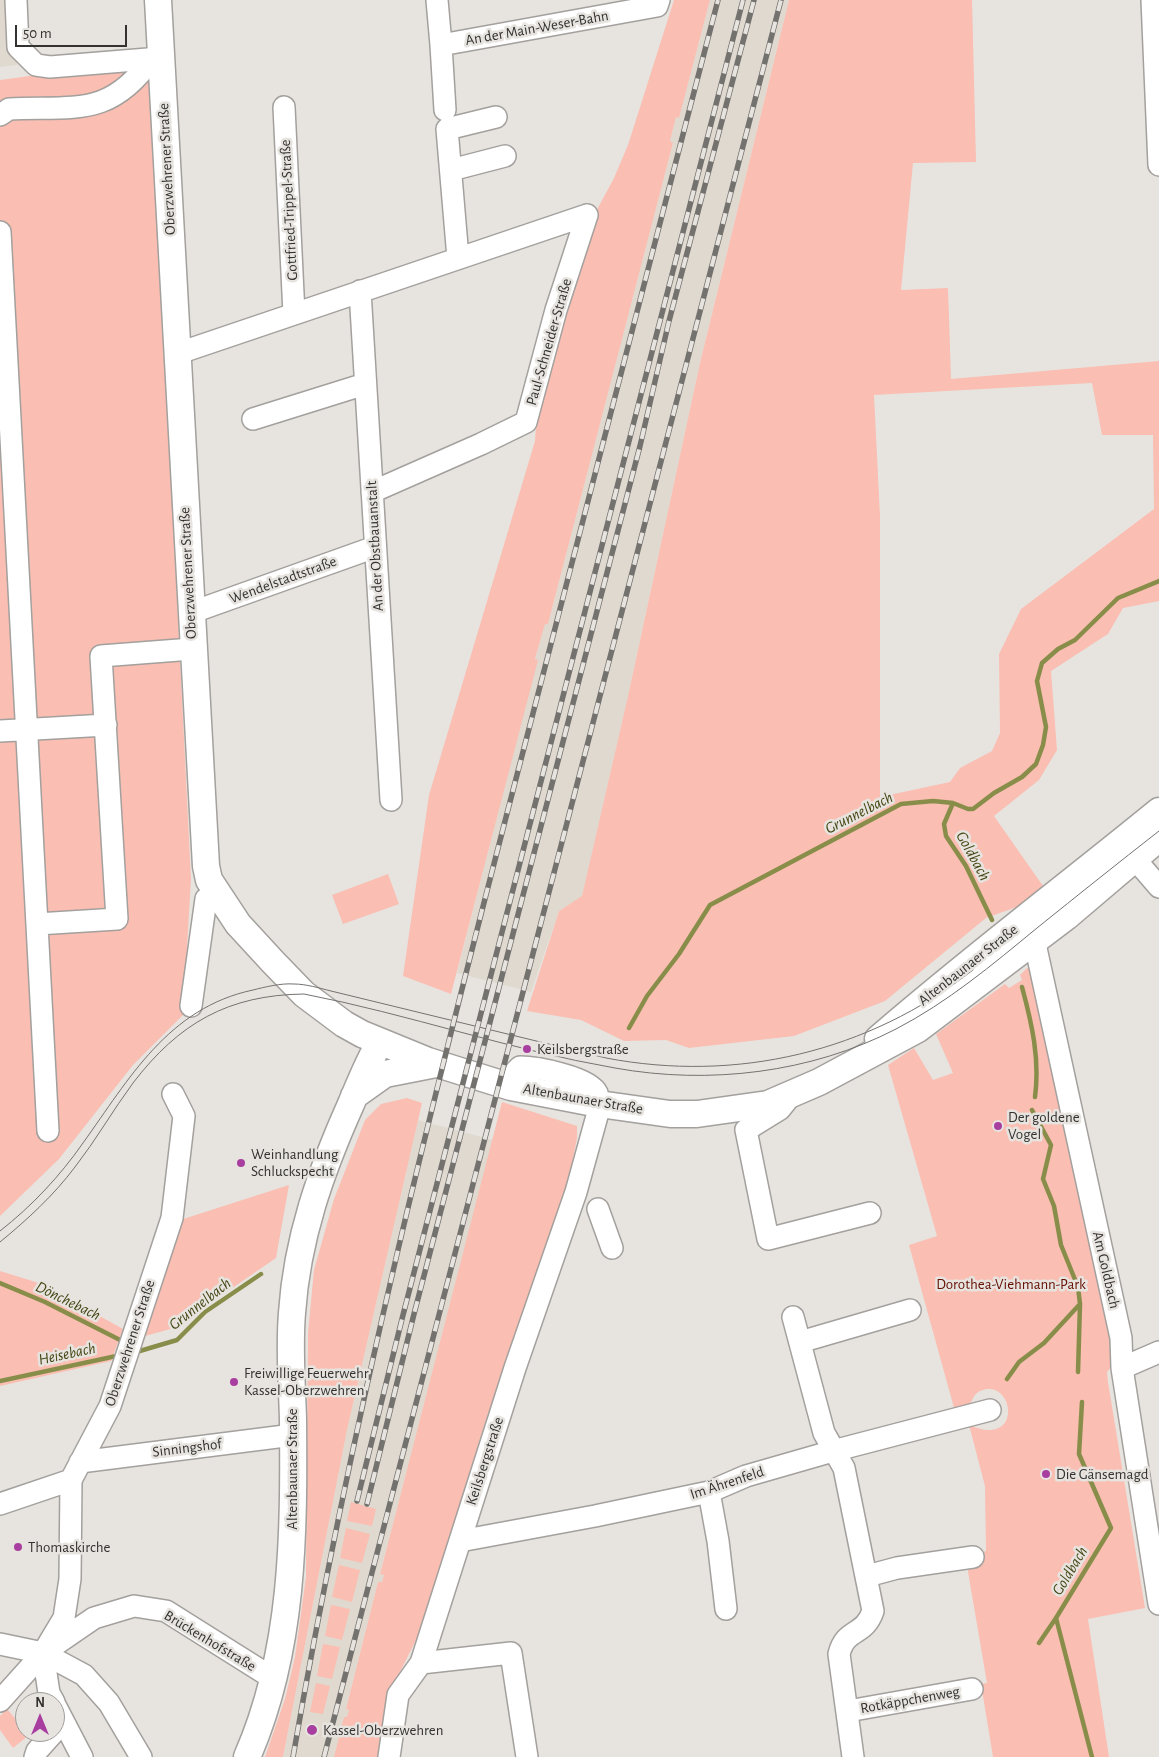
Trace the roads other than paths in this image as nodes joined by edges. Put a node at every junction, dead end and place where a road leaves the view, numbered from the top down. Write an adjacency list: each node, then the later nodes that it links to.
1 (16, 0): 7 (street)
2 (158, 0): 7 (main road, Oberzwehrener Straße)
3 (437, 0): 6 (street)
4 (658, 0): 6 (street, An der Main-Weser-Bahn)
5 (1152, 0): 13 (street)
6 (441, 45): 11 (street)
7 (157, 58): 9 (street); 20 (main road, Oberzwehrener Straße)
8 (284, 107): 19 (street, Gottfried-Trippel-Straße)
9 (0, 115)
10 (496, 117): 11 (street)
11 (446, 120): 14 (street)
12 (505, 156): 14 (street)
13 (1159, 165)
14 (451, 170): 17 (street)
15 (0, 232): 16 (street)
16 (1, 258): 23 (street)
17 (458, 258): 18 (street); 24 (street, Paul-Schneider-Straße)
18 (360, 291): 19 (street); 21 (street, An der Obstbauanstalt)
19 (294, 314): 20 (street)
20 (176, 354): 26 (main road, Oberzwehrener Straße)
21 (365, 384): 22 (street); 24 (street, An der Obstbauanstalt)
22 (252, 419)
23 (6, 440): 29 (street)
24 (372, 492): 25 (street, An der Obstbauanstalt)
25 (375, 547): 26 (street, Wendelstadtstraße); 31 (street, An der Obstbauanstalt)
26 (190, 613): 27 (main road, Oberzwehrener Straße)
27 (192, 649): 28 (street); 36 (main road, Oberzwehrener Straße)
28 (106, 725): 29 (street); 37 (street)
29 (26, 729): 30 (street); 37 (street)
30 (0, 731)
31 (391, 800)
32 (1159, 811): 38 (main road, Altenbaunaer Straße)
33 (1159, 838): 34 (main road, Altenbaunaer Straße)
34 (1134, 858): 35 (street); 38 (main road, Altenbaunaer Straße)
35 (1159, 887)
36 (218, 893): 39 (street); 40 (main road, Oberzwehrener Straße)
37 (37, 924): 47 (street)
38 (1028, 931): 44 (main road, Altenbaunaer Straße); 55 (street, Am Goldbach)
39 (191, 1006)
40 (353, 1029): 41 (main road, Altenbaunaer Straße)
41 (380, 1042): 42 (main road, Altenbaunaer Straße); 45 (main road, Altenbaunaer Straße)
42 (437, 1064): 45 (main road); 46 (main road, Altenbaunaer Straße)
43 (173, 1094): 59 (street, Oberzwehrener Straße)
44 (791, 1095): 46 (main road, Altenbaunaer Straße); 49 (street, Altenbaunaer Straße)
45 (354, 1096): 57 (main road, Altenbaunaer Straße)
46 (599, 1104): 62 (street, Keilsbergstraße)
47 (48, 1131)
48 (598, 1209): 50 (street)
49 (870, 1213)
50 (612, 1248)
51 (910, 1310): 53 (street)
52 (793, 1317): 53 (street, Rotkäppchenweg)
53 (800, 1342): 58 (street, Rotkäppchenweg)
54 (1159, 1352): 55 (street)
55 (1122, 1368): 65 (street, Am Goldbach)
56 (990, 1410): 58 (street, Im Ährenfeld)
57 (293, 1435): 59 (street, Sinningshof); 70 (main road, Altenbaunaer Straße)
58 (832, 1451): 60 (street, Im Ährenfeld); 64 (street, Rotkäppchenweg)
59 (76, 1471): 61 (street, Sinningshof); 68 (street, Oberzwehrener Straße)
60 (709, 1492): 62 (street, Im Ährenfeld); 66 (street)
61 (0, 1504)
62 (460, 1541): 69 (street, Keilsbergstraße)
63 (973, 1557): 64 (street)
64 (867, 1576): 74 (street, Rotkäppchenweg)
65 (1159, 1604)
66 (726, 1609)
67 (0, 1644): 68 (street)
68 (43, 1652): 70 (street, Brückenhofstraße); 72 (street); 73 (street, Brückenhofstraße); 79 (street)
69 (421, 1663): 81 (street, Keilsbergstraße); 82 (street)
70 (274, 1679): 80 (main road, Altenbaunaer Straße)
71 (972, 1690): 74 (street, Rotkäppchenweg)
72 (49, 1692)
73 (0, 1701)
74 (848, 1711): 83 (street, Rotkäppchenweg)
75 (65, 1732): 78 (street)
76 (42, 1742): 77 (street)
77 (35, 1757)
78 (82, 1757)
79 (141, 1757)
80 (247, 1757)
81 (389, 1757)
82 (527, 1757)
83 (853, 1757)

